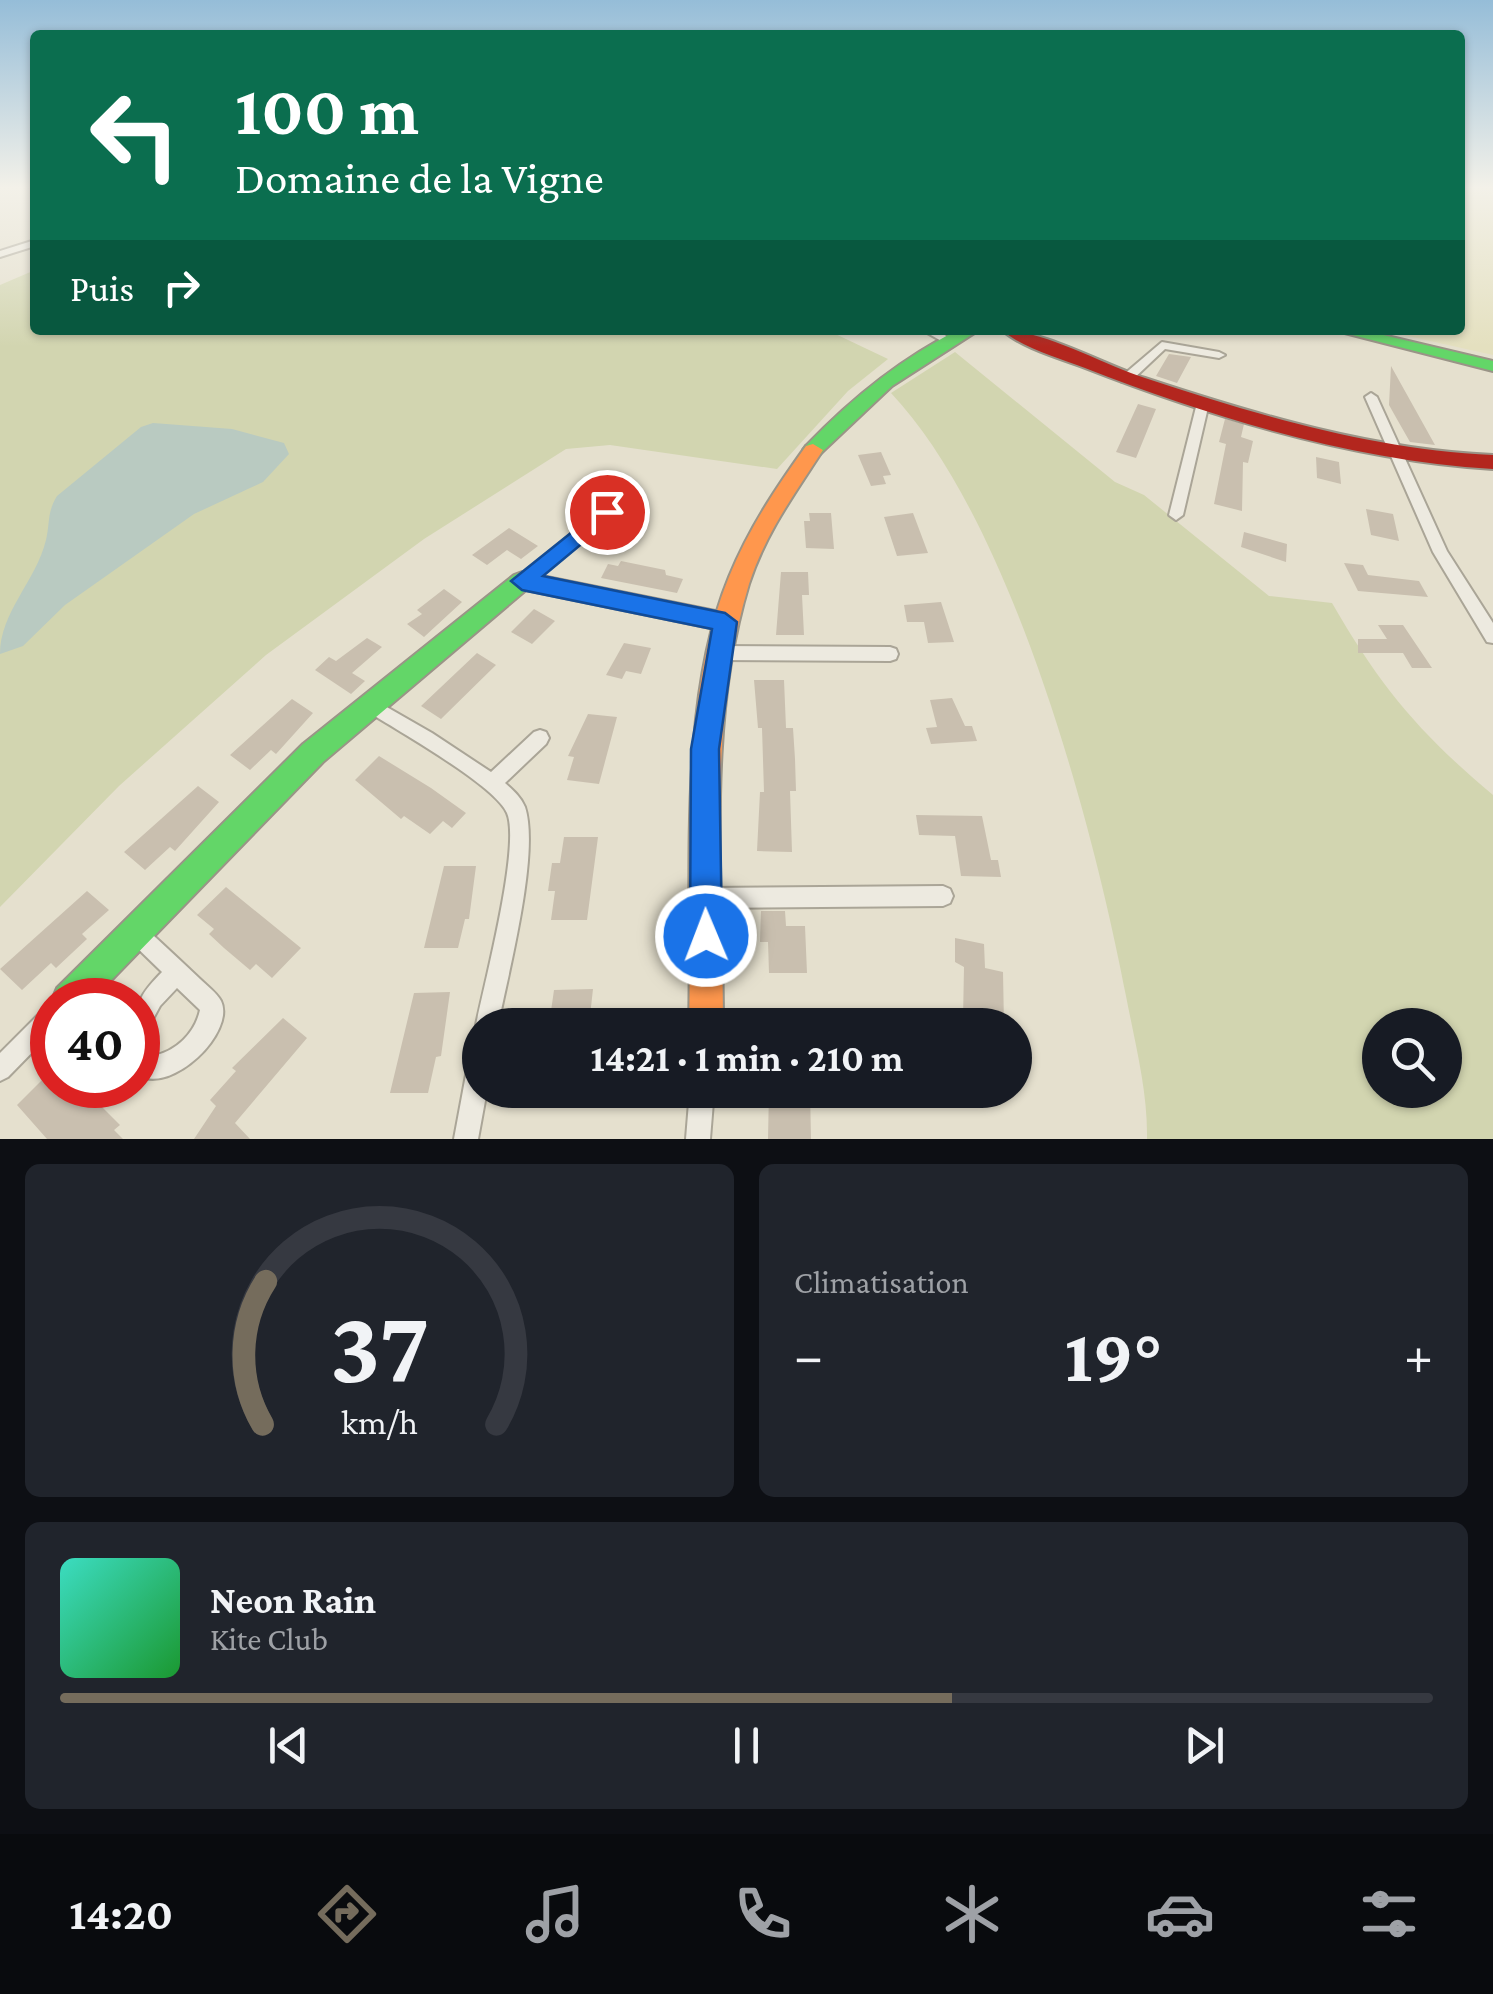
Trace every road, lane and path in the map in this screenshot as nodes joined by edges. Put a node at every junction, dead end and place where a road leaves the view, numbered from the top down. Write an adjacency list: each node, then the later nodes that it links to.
1 (30, 245): 2 (street)
2 (0, 254)
3 (938, 335): 16 (street)
4 (1022, 335): 8 (street)
5 (1362, 335): 7 (street)
6 (1219, 356): 8 (street)
7 (1493, 366)
8 (1126, 379): 10 (street)
9 (1371, 396): 11 (street)
10 (1204, 403): 11 (street); 14 (street)
11 (1398, 456): 12 (street); 17 (street)
12 (1493, 462)
13 (607, 512): 15 (street)
14 (1176, 515)
15 (522, 581): 16 (street); 20 (street)
16 (725, 622): 18 (street)
17 (1493, 637)
18 (718, 653): 19 (street); 24 (street)
19 (890, 654)
20 (371, 704): 22 (street); 25 (street)
21 (540, 738): 22 (street)
22 (491, 784): 29 (street)
23 (943, 896): 24 (street)
24 (706, 898): 30 (street)
25 (136, 934): 26 (street); 27 (street)
26 (178, 972): 28 (street); 32 (street)
27 (92, 978)
28 (160, 990)
29 (490, 1008)
30 (706, 1008)
31 (30, 1039): 33 (street)
32 (160, 1066)
33 (0, 1069)
34 (472, 1108): 36 (street)
35 (701, 1108): 37 (street)
36 (466, 1139)
37 (698, 1139)

